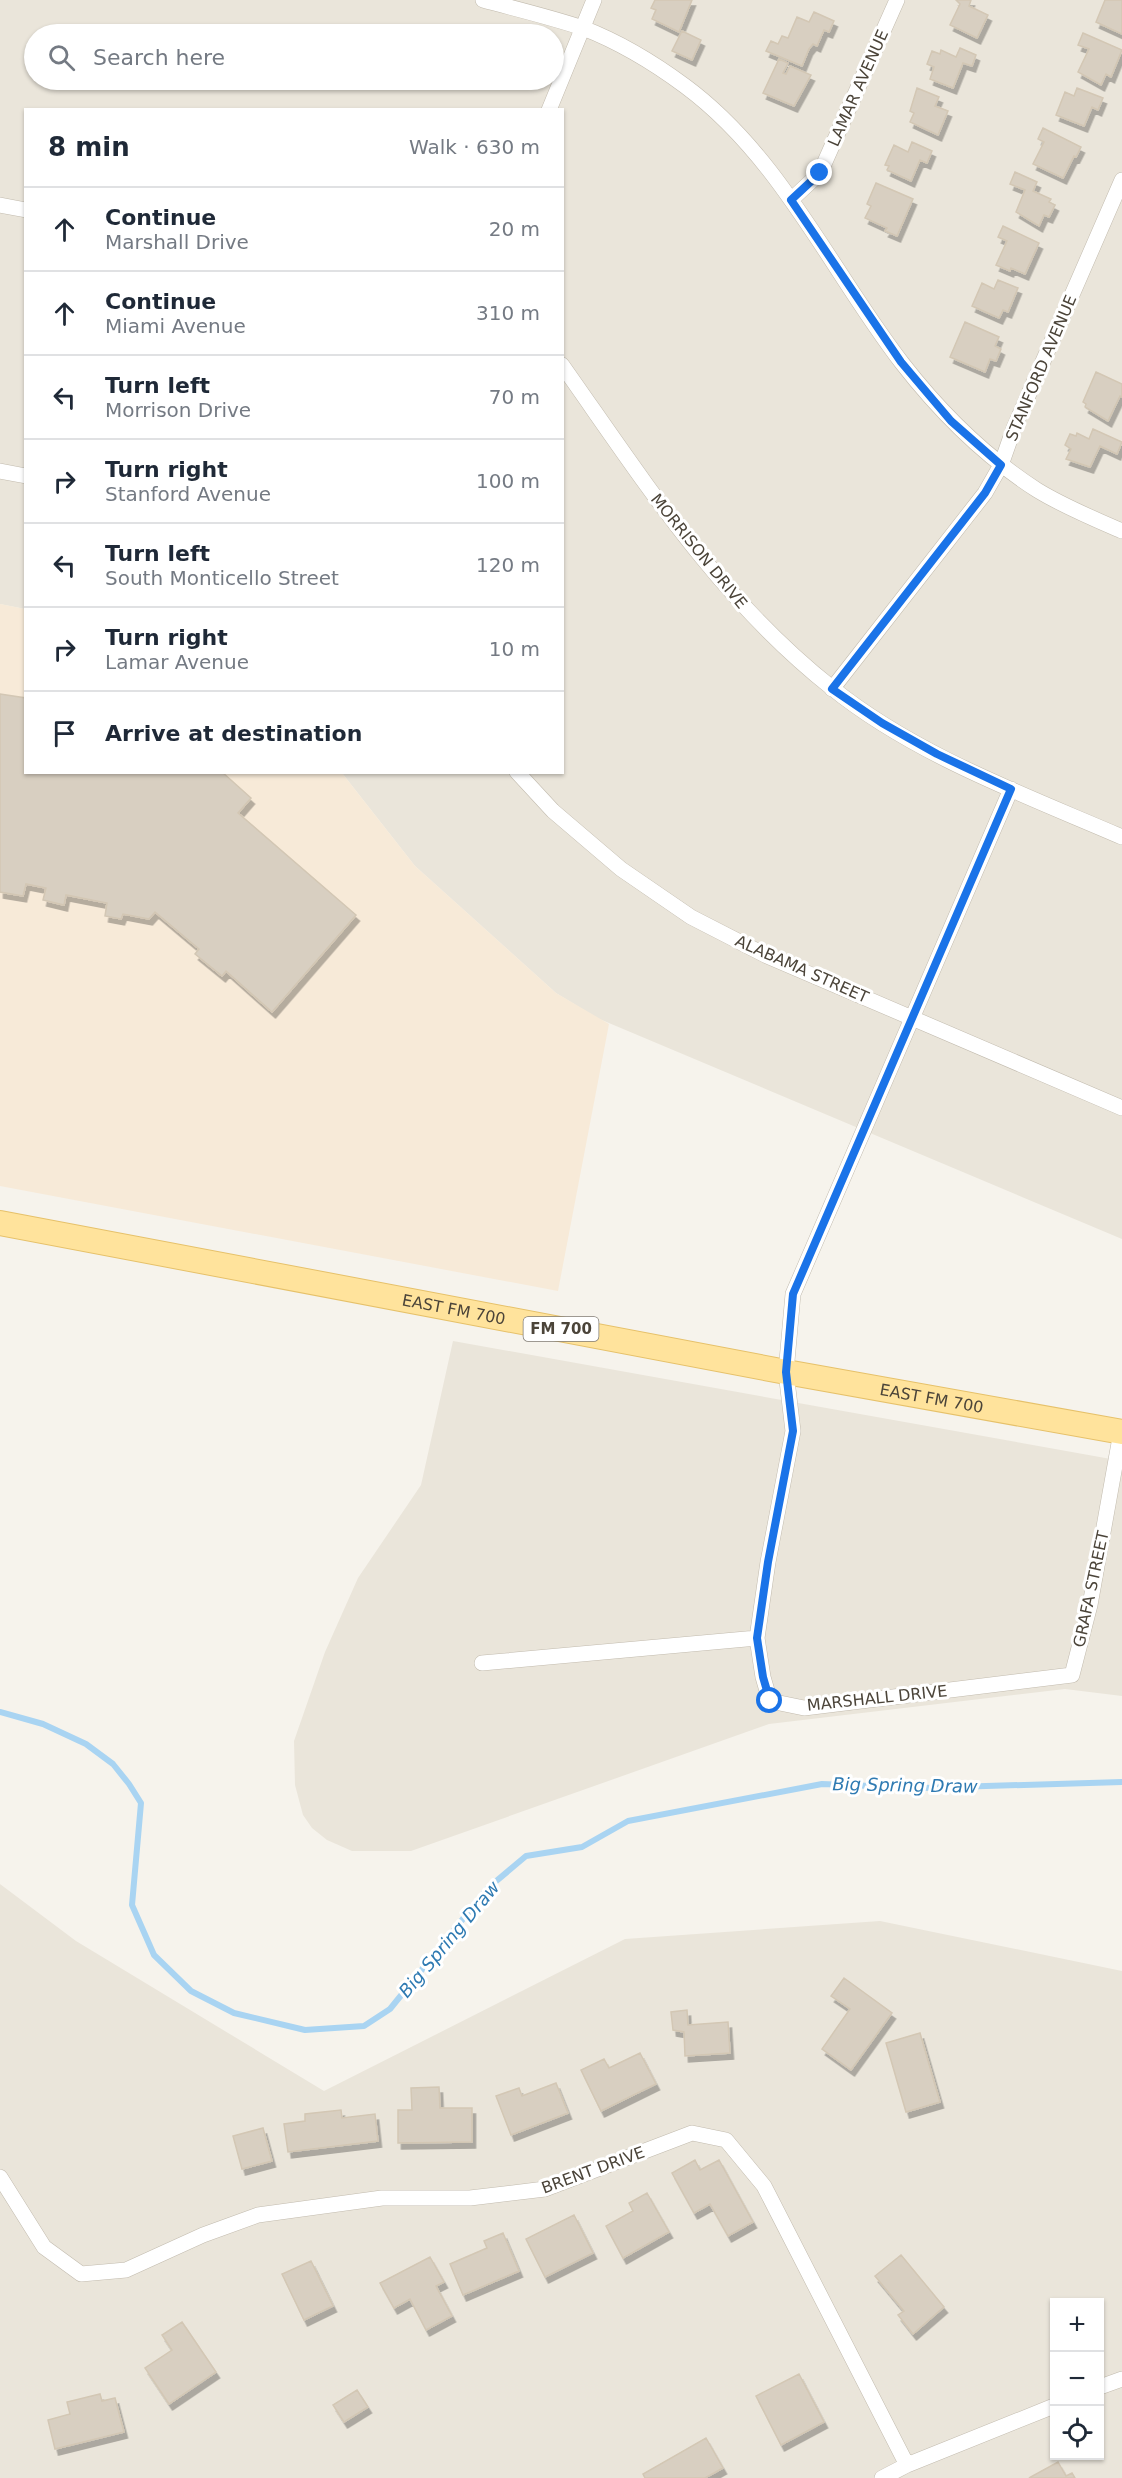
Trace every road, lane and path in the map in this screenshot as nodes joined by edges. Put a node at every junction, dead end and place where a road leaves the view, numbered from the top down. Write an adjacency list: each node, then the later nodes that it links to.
1 (483, 0): 4 (street)
2 (594, 0): 4 (street)
3 (897, 0): 9 (street, LAMAR AVENUE)
4 (583, 29): 5 (street); 9 (street)
5 (564, 74)
6 (557, 90): 7 (street)
7 (550, 108)
8 (1122, 180): 13 (street, STANFORD AVENUE)
9 (791, 200): 13 (street)
10 (0, 205): 11 (street)
11 (24, 210)
12 (564, 368): 17 (street, MORRISON DRIVE)
13 (1001, 465): 16 (street); 17 (street, STANFORD AVENUE)
14 (0, 471): 15 (street)
15 (24, 476)
16 (1122, 531)
17 (832, 689): 19 (street, MORRISON DRIVE)
18 (520, 774): 21 (street, ALABAMA STREET)
19 (1011, 789): 20 (street, MORRISON DRIVE); 21 (street)
20 (1122, 837)
21 (911, 1017): 22 (street, ALABAMA STREET); 24 (street)
22 (1122, 1108)
23 (0, 1223): 24 (main road, EAST FM 700 / FM 700)
24 (786, 1372): 25 (main road, EAST FM 700 / FM 700); 26 (street)
25 (1122, 1432): 28 (street, GRAFA STREET)
26 (757, 1638): 27 (street); 28 (street, MARSHALL DRIVE)
27 (482, 1663)
28 (1072, 1674)
29 (0, 2177): 33 (street, BRENT DRIVE)
30 (1122, 2379): 31 (street)
31 (1104, 2386)
32 (1050, 2408): 33 (street)
33 (907, 2465): 34 (street)
34 (882, 2478)

